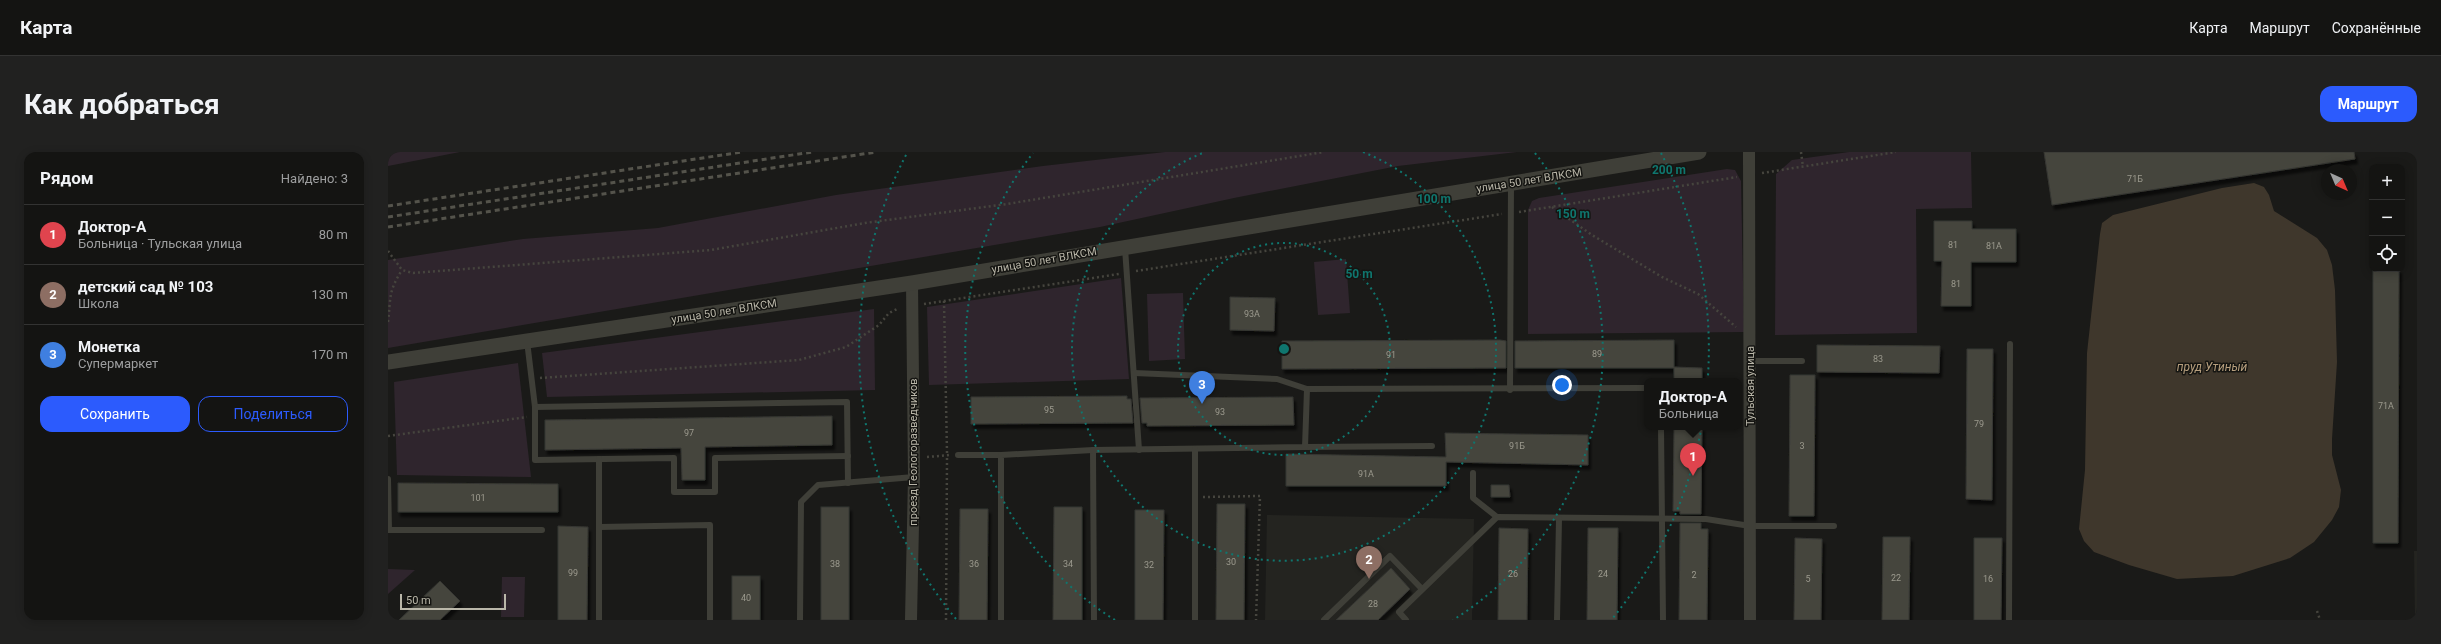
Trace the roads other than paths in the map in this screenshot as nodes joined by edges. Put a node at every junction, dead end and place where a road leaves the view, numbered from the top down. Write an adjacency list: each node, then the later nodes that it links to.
1 (1699, 152): 3 (street, улица 50 лет ВЛКСМ)
2 (1749, 152): 8 (street, Тульская улица)
3 (1511, 183): 4 (street, улица 50 лет ВЛКСМ); 14 (lane)
4 (1125, 246): 5 (street, улица 50 лет ВЛКСМ); 11 (lane)
5 (912, 283): 6 (street, улица 50 лет ВЛКСМ); 27 (street, проезд Геологоразведчиков)
6 (527, 341): 10 (street, улица 50 лет ВЛКСМ); 15 (lane)
7 (2010, 344): 51 (lane)
8 (1750, 361): 9 (lane); 34 (street, Тульская улица)
9 (1802, 361)
10 (388, 362)
11 (1134, 373): 13 (lane); 21 (lane)
12 (1644, 388): 14 (lane)
13 (1307, 389): 14 (lane); 18 (lane)
14 (1510, 390)
15 (535, 407): 24 (lane); 25 (lane)
16 (1661, 430): 32 (lane)
17 (1432, 446): 18 (lane)
18 (1305, 447): 19 (lane)
19 (1195, 449): 21 (lane); 45 (lane)
20 (1093, 450): 21 (lane); 23 (lane); 44 (lane)
21 (1139, 450)
22 (958, 455): 23 (lane)
23 (1001, 455): 43 (lane)
24 (848, 456): 25 (lane); 29 (lane)
25 (599, 459): 33 (lane)
26 (1473, 473): 30 (lane)
27 (914, 477): 29 (lane); 42 (street, проезд Геологоразведчиков)
28 (388, 479): 36 (lane)
29 (848, 483): 41 (lane)
30 (1497, 517): 31 (lane); 38 (lane)
31 (1559, 519): 32 (lane); 48 (lane)
32 (1662, 519): 34 (lane); 49 (lane)
33 (600, 526): 39 (lane); 40 (lane)
34 (1750, 526): 35 (lane); 50 (street, Тульская улица)
35 (1834, 526)
36 (389, 530): 37 (lane)
37 (542, 530)
38 (1422, 589): 46 (lane); 47 (lane)
39 (599, 620)
40 (710, 620)
41 (800, 620)
42 (911, 620)
43 (1001, 620)
44 (1094, 620)
45 (1195, 620)
46 (1324, 620)
47 (1406, 620)
48 (1557, 620)
49 (1663, 620)
50 (1750, 620)
51 (2009, 620)

